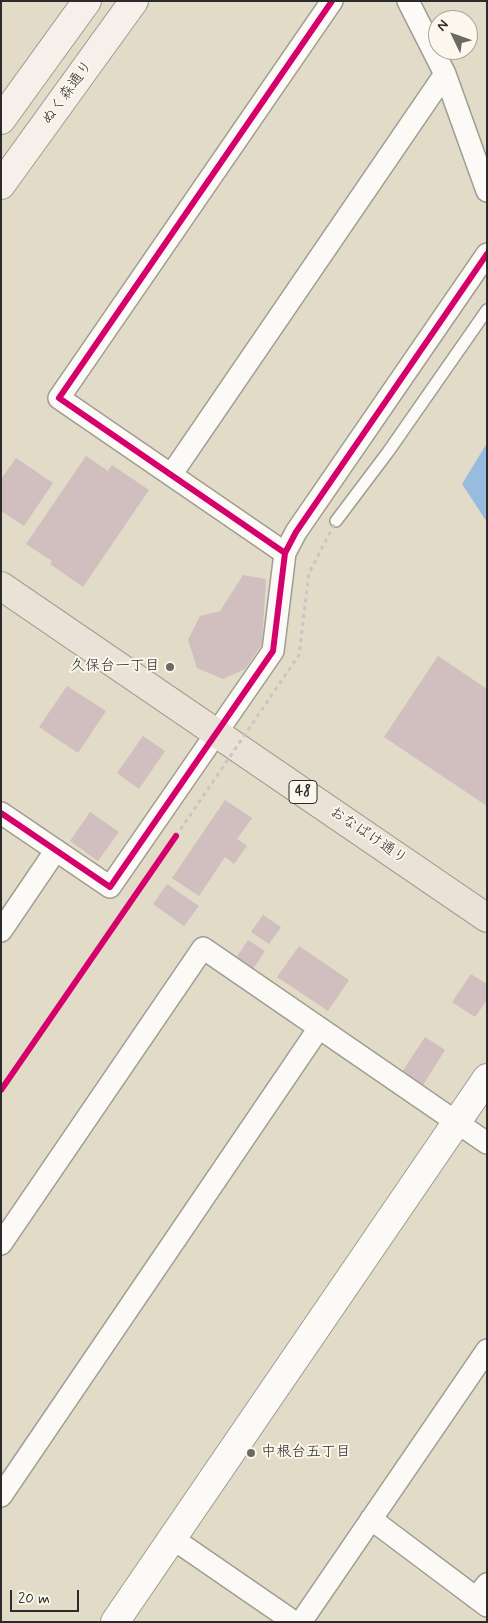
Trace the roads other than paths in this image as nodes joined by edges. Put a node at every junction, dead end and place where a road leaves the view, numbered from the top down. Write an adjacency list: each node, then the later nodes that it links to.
1 (87, 1): 6 (main road)
2 (134, 1): 7 (main road, ぬく森通り)
3 (332, 1): 11 (street)
4 (408, 1): 5 (street)
5 (445, 74): 8 (street); 11 (street)
6 (1, 120)
7 (1, 185)
8 (487, 191)
9 (487, 254): 13 (street)
10 (487, 310): 12 (lane)
11 (171, 475): 13 (street)
12 (336, 521)
13 (286, 553): 15 (street)
14 (1, 586): 15 (main road, おなばけ通り / 48)
15 (217, 733): 17 (street); 18 (main road, おなばけ通り / 48)
16 (1, 813): 17 (street)
17 (56, 850): 19 (street)
18 (487, 918)
19 (1, 930)
20 (319, 1028): 22 (street); 24 (street); 26 (street)
21 (487, 1078): 22 (street)
22 (457, 1123): 23 (street); 28 (street)
23 (487, 1144)
24 (1, 1244)
25 (487, 1350): 27 (street)
26 (1, 1496)
27 (372, 1519): 29 (street); 32 (street)
28 (172, 1538): 30 (street); 31 (street)
29 (483, 1596)
30 (115, 1622)
31 (294, 1622)
32 (301, 1622)

